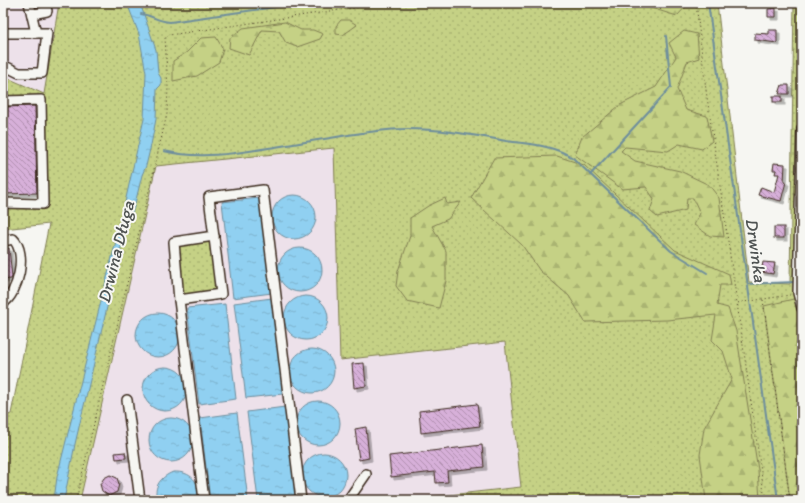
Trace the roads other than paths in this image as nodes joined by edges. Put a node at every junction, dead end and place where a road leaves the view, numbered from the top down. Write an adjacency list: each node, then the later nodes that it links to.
1 (29, 3): 3 (street)
2 (45, 3): 3 (street)
3 (32, 14): 5 (street)
4 (3, 33): 5 (street)
5 (36, 33): 6 (street)
6 (3, 65)
7 (3, 101): 9 (street)
8 (802, 129): 14 (street)
9 (3, 203)
10 (214, 236): 12 (street); 12 (street); 19 (street)
11 (3, 241): 13 (street)
12 (179, 300): 18 (street)
13 (3, 302)
14 (802, 308)
15 (127, 400): 17 (street)
16 (366, 474): 20 (street)
17 (140, 500)
18 (204, 500)
19 (301, 500)
20 (348, 500)

